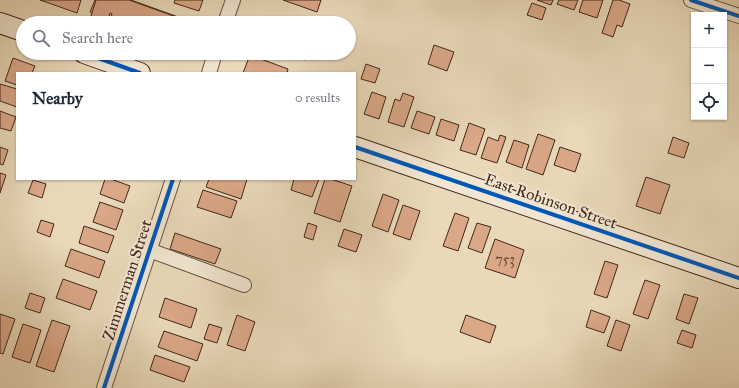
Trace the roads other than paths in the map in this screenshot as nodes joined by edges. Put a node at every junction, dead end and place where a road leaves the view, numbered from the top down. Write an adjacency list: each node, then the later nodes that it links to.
1 (233, 0): 3 (street)
2 (690, 0): 4 (street)
3 (227, 16)
4 (739, 16)
5 (0, 23): 6 (street)
6 (16, 29)
7 (104, 60): 9 (street)
8 (213, 60): 10 (street)
9 (137, 72)
10 (209, 72)
11 (356, 147): 14 (street, East Robinson Street)
12 (173, 180): 13 (street, Zimmerman Street)
13 (149, 250): 15 (street); 16 (street, Zimmerman Street)
14 (739, 278)
15 (244, 285)
16 (104, 388)

